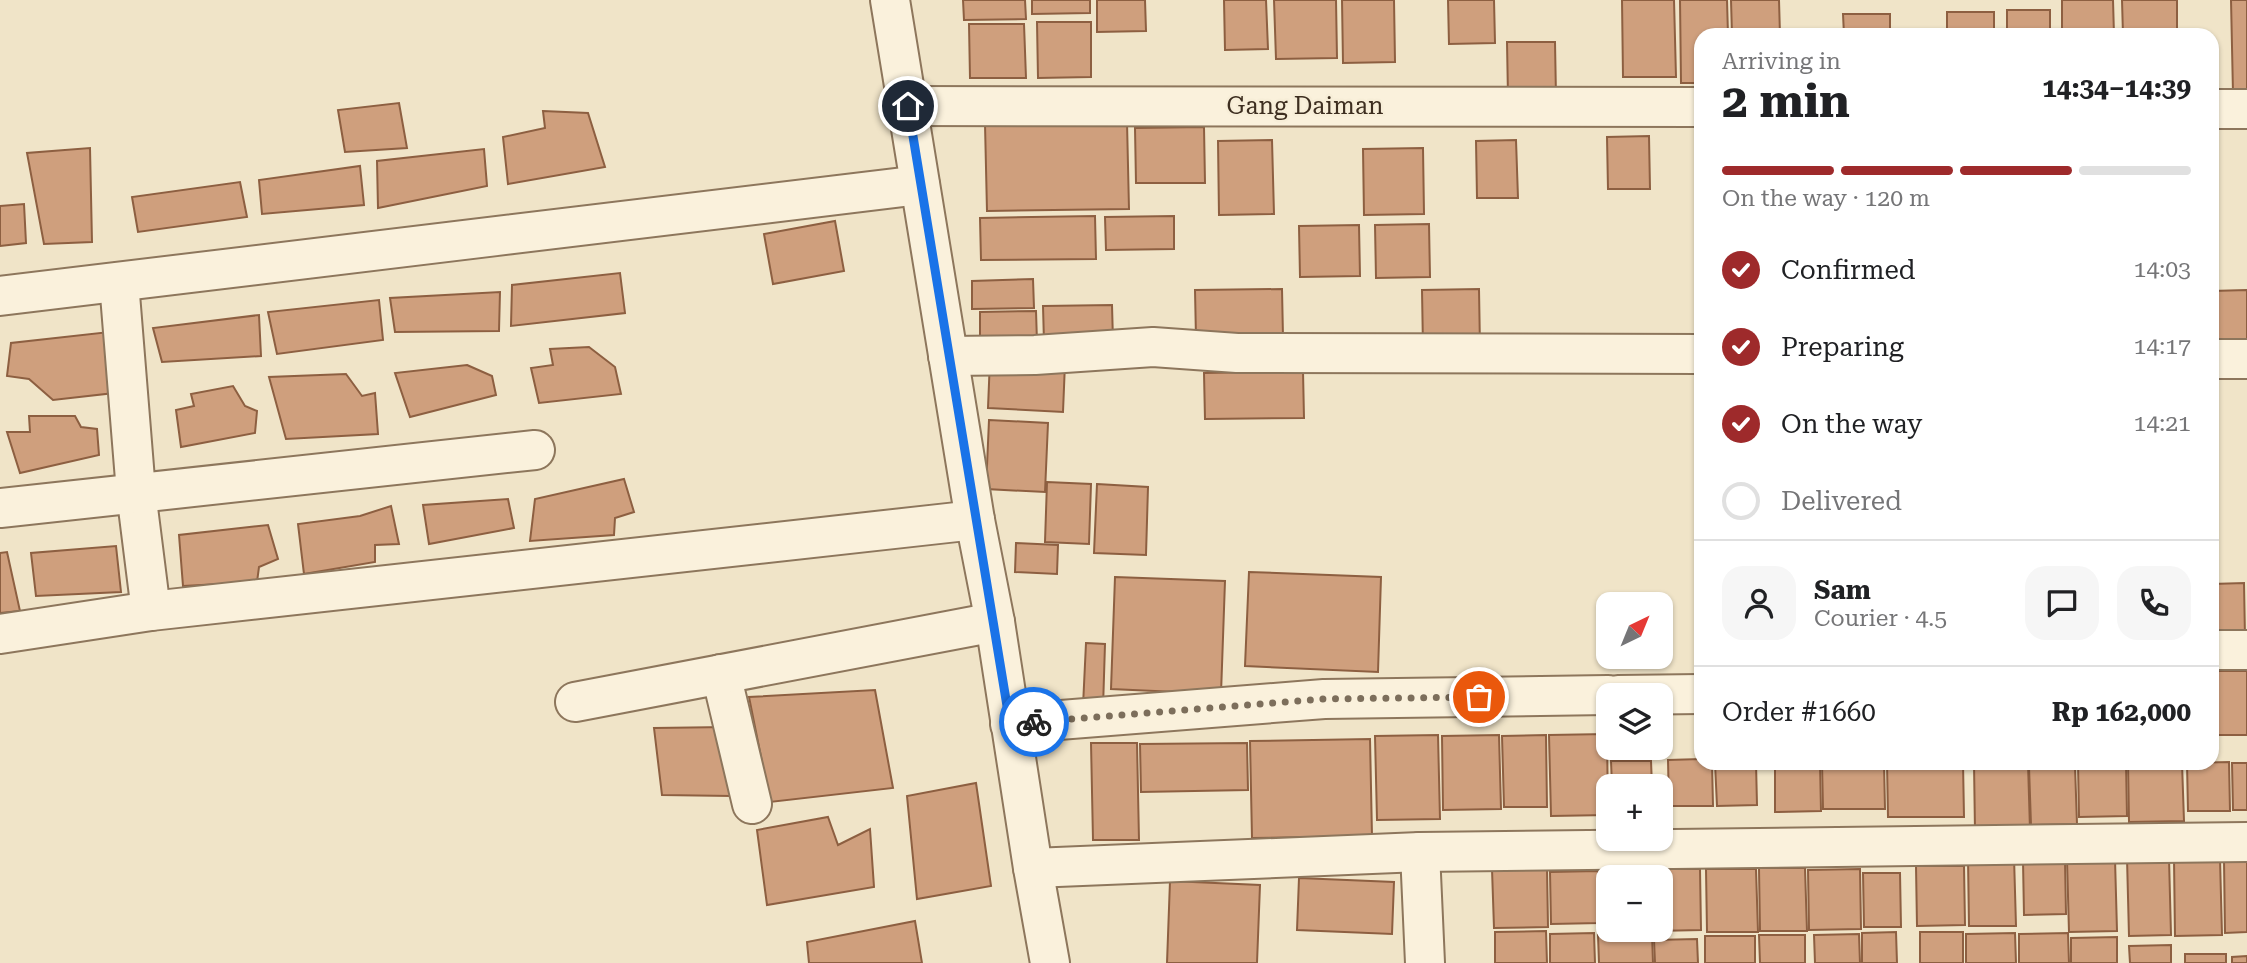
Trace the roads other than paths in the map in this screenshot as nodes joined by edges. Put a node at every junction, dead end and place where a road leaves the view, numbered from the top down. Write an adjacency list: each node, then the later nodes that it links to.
1 (890, 0): 2 (street)
2 (908, 106): 3 (street, Gang Daiman); 6 (street)
3 (1694, 107)
4 (2219, 109): 5 (street)
5 (2247, 109)
6 (920, 186): 7 (street); 10 (street)
7 (119, 282): 8 (street); 14 (street)
8 (0, 296)
9 (1694, 354): 10 (street)
10 (948, 356): 16 (street)
11 (2219, 359): 12 (street)
12 (2247, 359)
13 (535, 450): 14 (street)
14 (136, 492): 15 (street); 17 (street)
15 (0, 508)
16 (975, 520): 17 (street); 18 (street)
17 (151, 611): 19 (street)
18 (995, 622): 22 (street); 27 (street)
19 (0, 634)
20 (2219, 650): 21 (street)
21 (2247, 650)
22 (722, 674): 26 (street); 28 (street)
23 (1673, 694): 24 (street)
24 (1694, 694)
25 (1596, 695): 27 (street)
26 (575, 702)
27 (1010, 724): 31 (street)
28 (752, 804)
29 (2247, 842): 30 (street)
30 (1420, 852): 31 (street); 33 (street)
31 (1033, 868): 32 (street)
32 (1050, 963)
33 (1425, 963)

